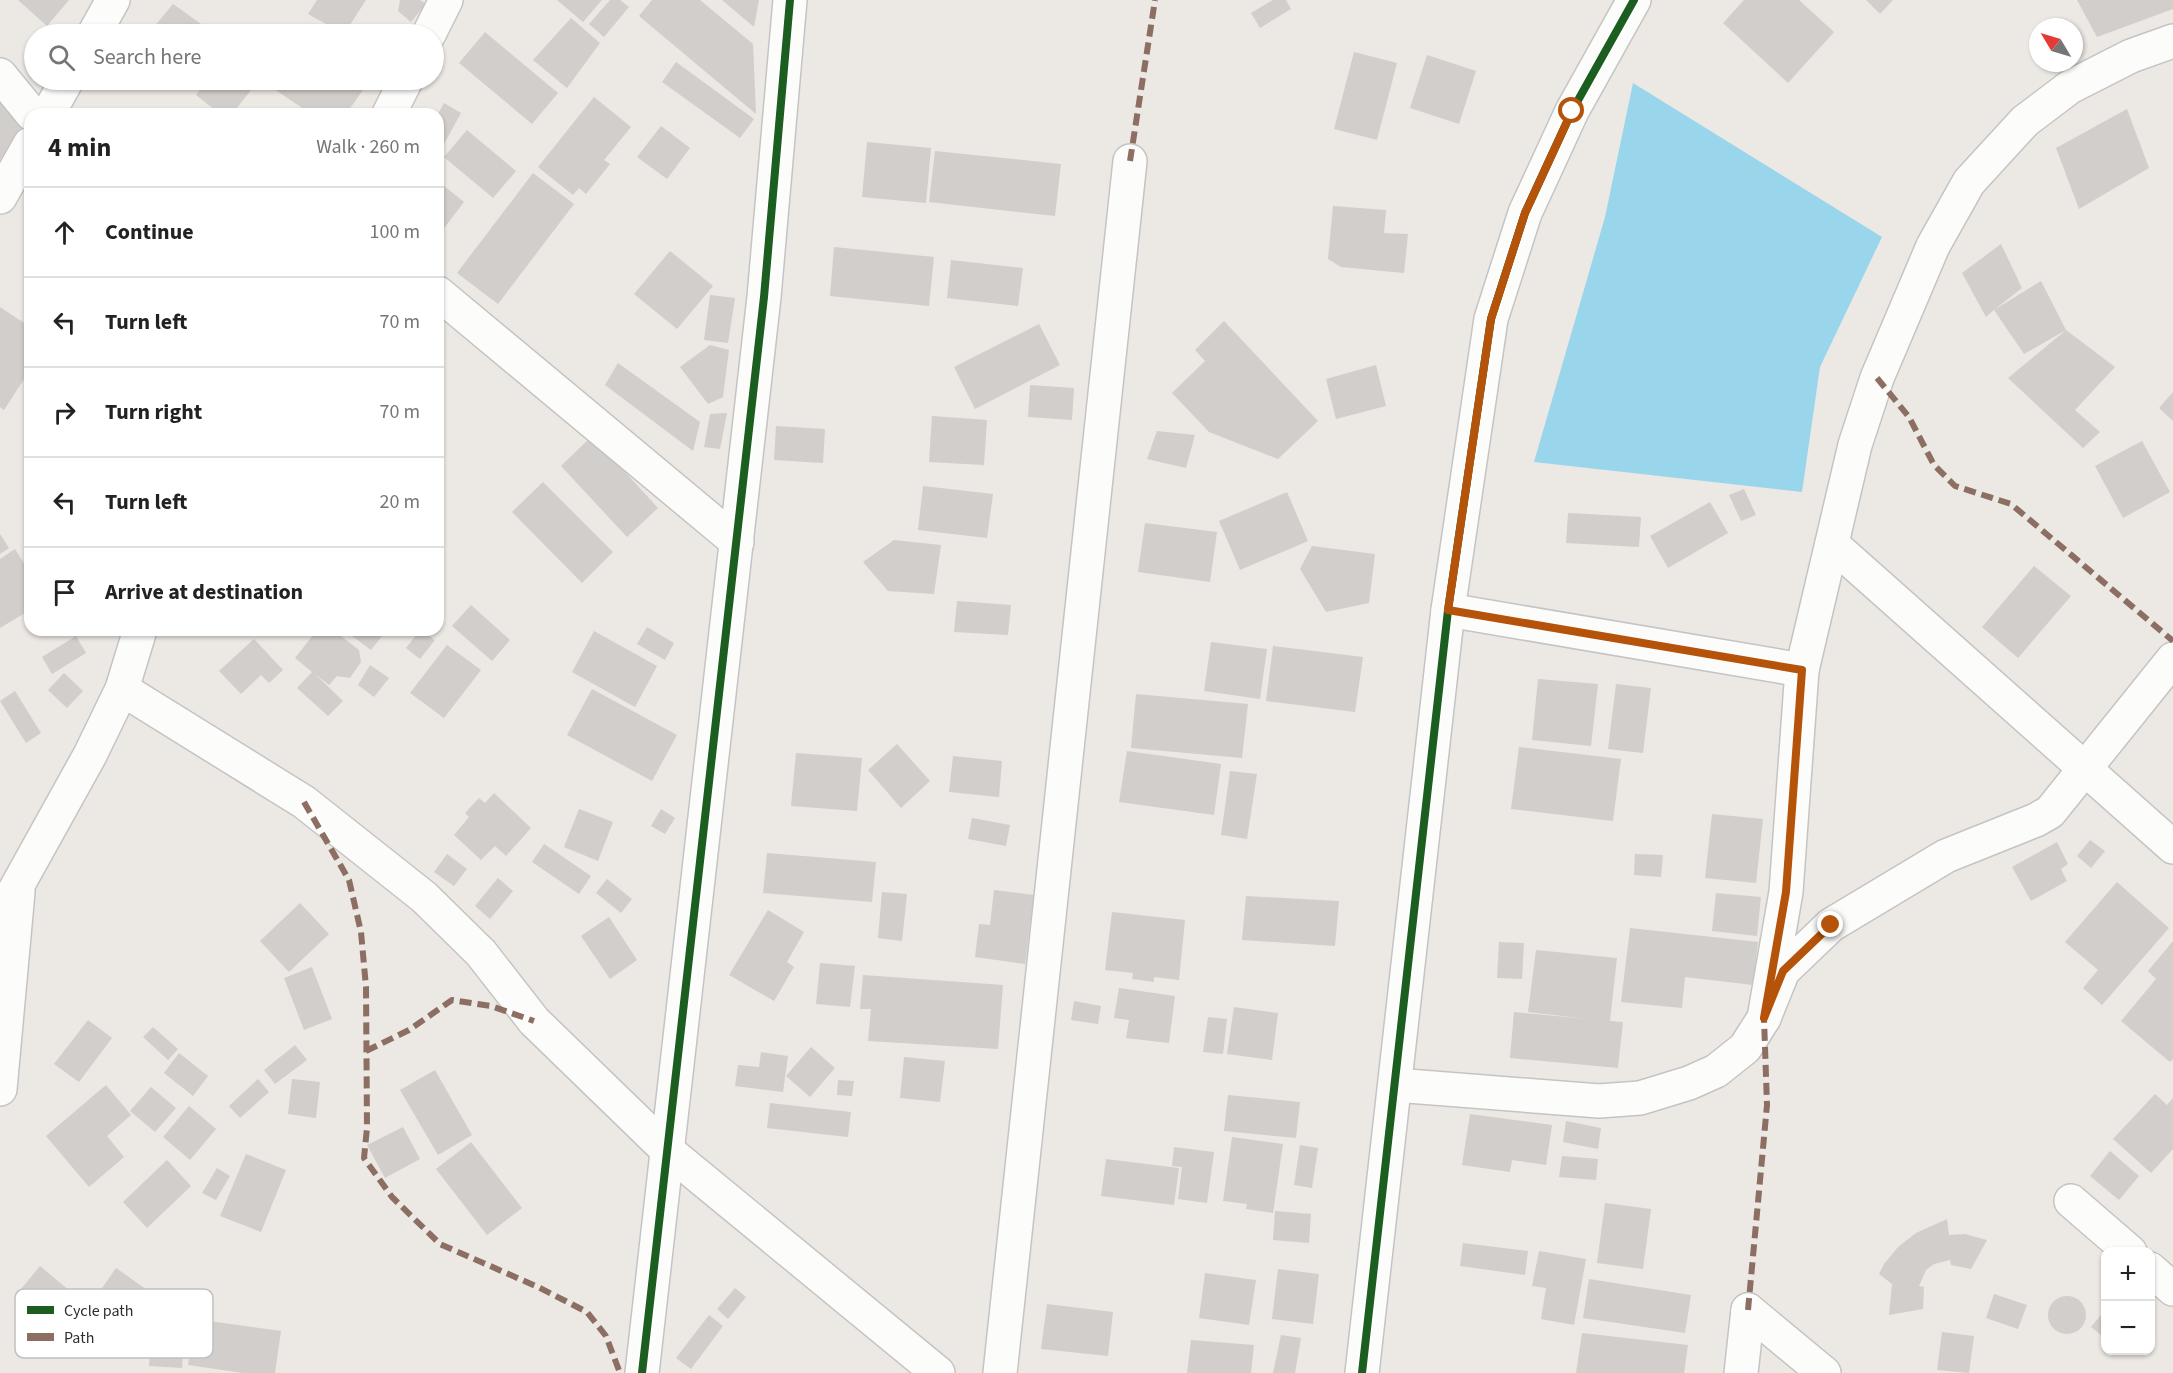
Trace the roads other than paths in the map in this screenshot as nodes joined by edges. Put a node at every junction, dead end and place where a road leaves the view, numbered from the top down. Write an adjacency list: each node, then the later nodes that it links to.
1 (113, 0): 5 (street)
2 (446, 0): 6 (street)
3 (790, 0): 18 (street)
4 (1634, 0): 20 (street)
5 (99, 24)
6 (434, 24)
7 (2173, 41): 19 (street)
8 (0, 75): 11 (street)
9 (62, 90): 12 (street)
10 (401, 90): 13 (street)
11 (27, 108)
12 (52, 108)
13 (392, 108)
14 (24, 155): 16 (street)
15 (1130, 161): 39 (street)
16 (0, 197)
17 (444, 298): 18 (street)
18 (737, 542): 32 (street)
19 (1832, 544): 23 (street); 25 (street)
20 (1448, 610): 23 (street); 30 (street)
21 (138, 636): 24 (street)
22 (2173, 659): 25 (street)
23 (1802, 670): 29 (street)
24 (122, 689): 27 (street); 32 (street)
25 (2084, 767): 26 (street); 29 (street)
26 (2173, 847)
27 (10, 874): 28 (street); 31 (street)
28 (0, 917)
29 (1764, 1018): 30 (street)
30 (1395, 1085): 40 (street)
31 (0, 1089)
32 (668, 1151): 37 (street); 38 (street)
33 (2071, 1201): 34 (street)
34 (2125, 1247)
35 (2155, 1273): 36 (street)
36 (2173, 1289)
37 (642, 1373)
38 (938, 1373)
39 (1000, 1373)
40 (1362, 1373)
41 (1741, 1373): 42 (street)
42 (1824, 1373)

